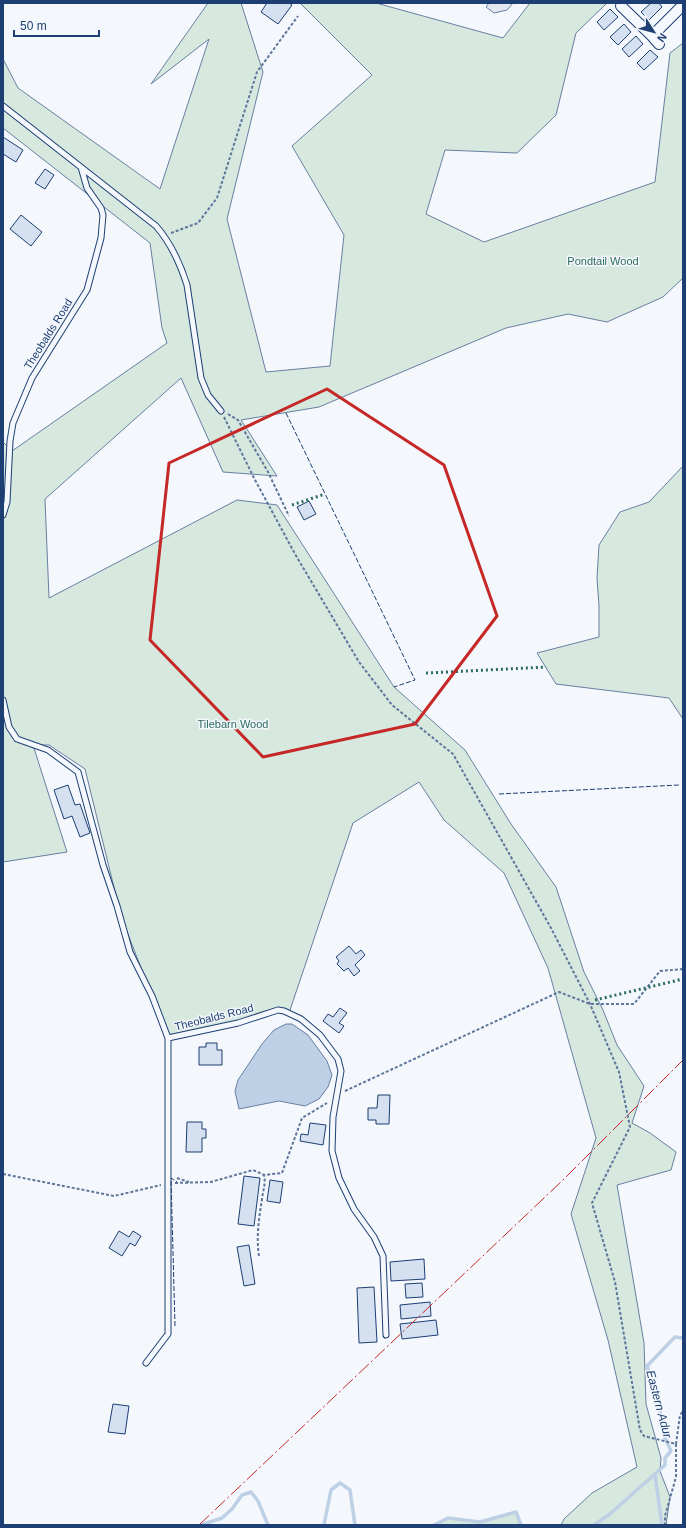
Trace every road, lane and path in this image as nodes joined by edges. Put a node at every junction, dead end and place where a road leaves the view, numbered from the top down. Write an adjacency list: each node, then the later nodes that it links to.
1 (683, 5): 4 (street)
2 (621, 6): 4 (street)
3 (298, 16): 8 (path)
4 (652, 36): 5 (street)
5 (659, 44)
6 (3, 106): 7 (lane)
7 (81, 167): 8 (lane); 10 (lane, Theobalds Road)
8 (164, 236): 9 (lane)
9 (221, 411): 11 (path); 14 (path)
10 (3, 515)
11 (289, 516)
12 (3, 700): 15 (lane, Theobalds Road)
13 (683, 969): 14 (path)
14 (590, 1004): 16 (path); 26 (path)
15 (168, 1038): 16 (lane, Theobalds Road); 17 (lane, Theobalds Road)
16 (337, 1097): 19 (path); 23 (lane, Theobalds Road)
17 (167, 1170): 20 (path); 21 (lane, Theobalds Road)
18 (3, 1174): 21 (path)
19 (264, 1175): 20 (path); 22 (path)
20 (198, 1183): 21 (path)
21 (167, 1184): 24 (lane, Theobalds Road)
22 (259, 1256)
23 (386, 1335)
24 (146, 1363)
25 (683, 1411): 26 (path)
26 (676, 1444): 27 (path)
27 (665, 1525)

